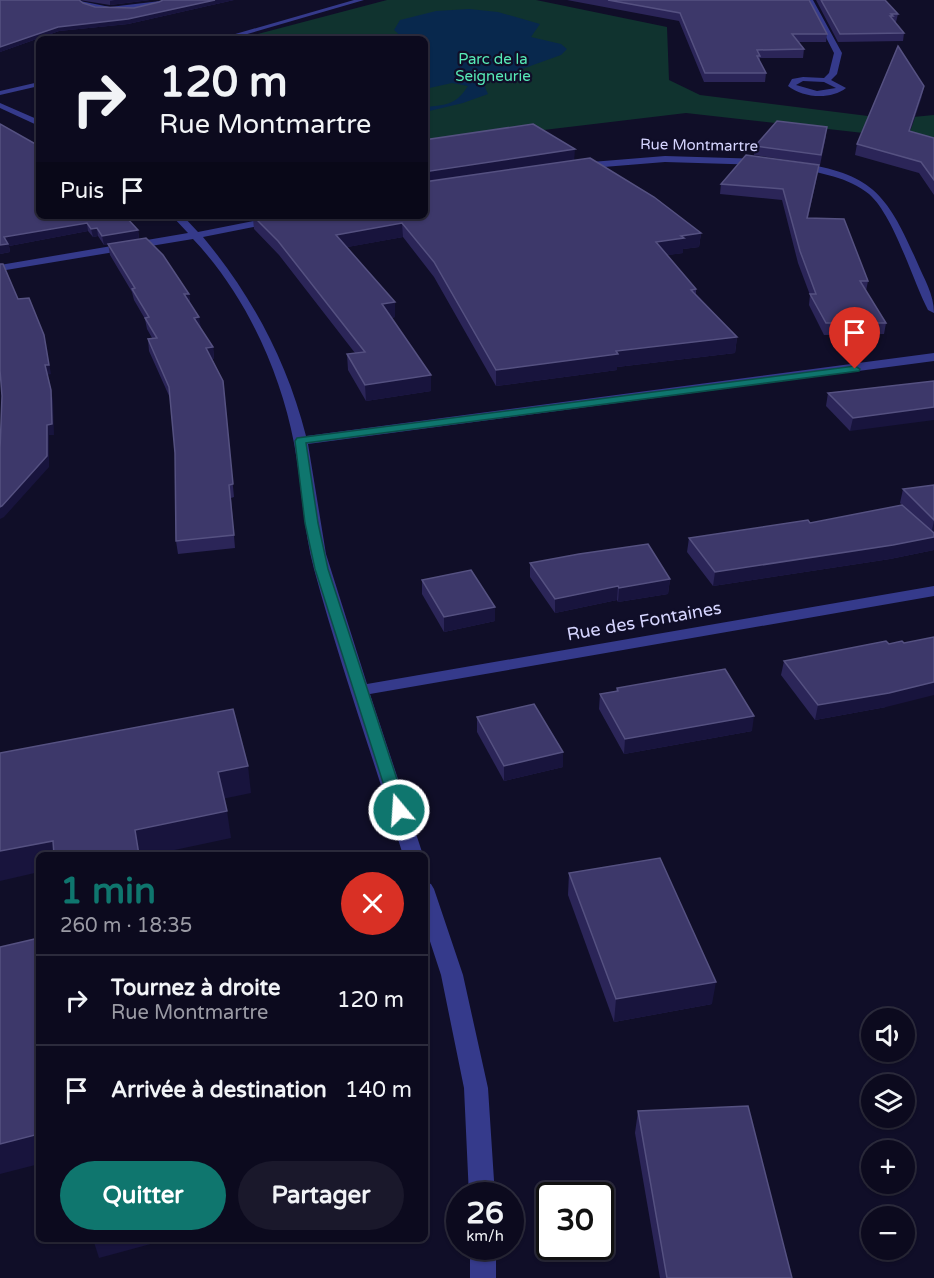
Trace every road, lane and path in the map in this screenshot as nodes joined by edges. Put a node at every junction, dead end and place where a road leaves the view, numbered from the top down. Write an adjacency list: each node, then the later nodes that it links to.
1 (78, 0): 2 (street)
2 (166, 0)
3 (361, 0): 5 (street)
4 (810, 0): 6 (street)
5 (233, 36)
6 (826, 80): 6 (street)
7 (36, 85): 8 (street)
8 (0, 93)
9 (0, 105): 10 (street)
10 (36, 122)
11 (772, 163): 13 (street, Rue Montmartre)
12 (784, 164): 18 (street)
13 (568, 168)
14 (180, 219): 16 (street)
15 (279, 219): 16 (street)
16 (196, 236): 17 (street); 20 (street)
17 (0, 268)
18 (934, 310)
19 (934, 357): 20 (street)
20 (300, 441): 22 (street)
21 (934, 591): 22 (street, Rue des Fontaines)
22 (361, 690): 23 (street)
23 (412, 852)
24 (428, 901): 25 (street)
25 (481, 1182)
26 (483, 1260): 27 (street)
27 (483, 1278)

